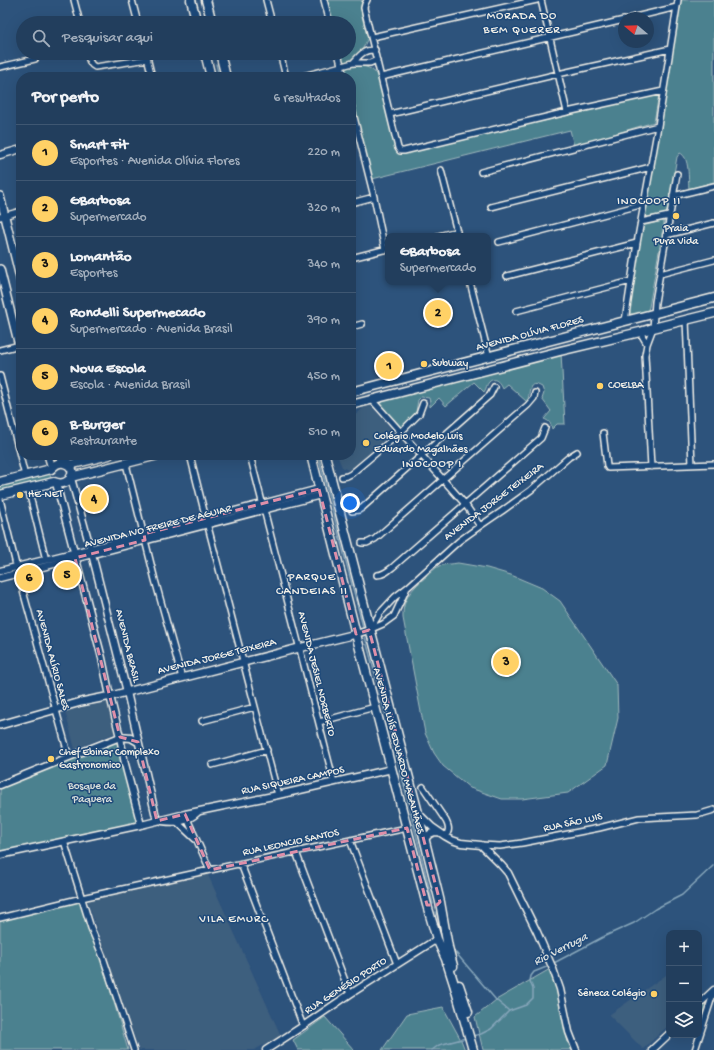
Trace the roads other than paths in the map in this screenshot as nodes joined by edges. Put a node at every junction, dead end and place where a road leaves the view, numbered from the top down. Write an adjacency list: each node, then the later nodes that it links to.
1 (74, 0): 13 (street)
2 (132, 0): 14 (street)
3 (191, 0): 15 (main road)
4 (206, 0): 16 (main road)
5 (266, 0): 17 (street)
6 (324, 0): 18 (street)
7 (367, 0): 21 (street)
8 (537, 0): 21 (street)
9 (541, 0): 20 (street)
10 (678, 0): 11 (street)
11 (677, 7): 12 (street); 22 (street)
12 (654, 12)
13 (78, 16)
14 (136, 16)
15 (195, 16)
16 (210, 16)
17 (270, 16)
18 (328, 16)
19 (618, 21): 20 (street)
20 (549, 37): 44 (street); 45 (street)
21 (372, 38): 23 (street); 24 (street)
22 (670, 49): 44 (street); 46 (street)
23 (375, 50): 24 (street); 33 (street)
24 (366, 51): 34 (street)
25 (35, 60): 37 (street)
26 (89, 60): 27 (street)
27 (141, 60)
28 (148, 60): 38 (street)
29 (207, 60): 39 (main road)
30 (222, 60): 40 (main road)
31 (282, 60): 41 (street)
32 (340, 60): 36 (street)
33 (377, 60): 35 (street); 45 (street)
34 (353, 63): 35 (street); 36 (street)
35 (366, 63): 45 (street)
36 (341, 66): 42 (street); 43 (street)
37 (0, 67)
38 (151, 72)
39 (210, 72)
40 (225, 72)
41 (285, 72)
42 (318, 72)
43 (343, 72)
44 (558, 74): 47 (street); 48 (street)
45 (381, 75): 48 (street)
46 (663, 91): 47 (street); 50 (street)
47 (567, 112): 48 (street)
48 (390, 114)
49 (356, 125): 60 (street)
50 (658, 126): 53 (street); 55 (street)
51 (16, 150): 52 (street)
52 (0, 155)
53 (651, 167): 62 (street); 63 (street)
54 (441, 170): 69 (street)
55 (481, 172)
56 (677, 174): 59 (street)
57 (714, 186): 59 (street)
58 (0, 196): 66 (main road)
59 (673, 196): 65 (street)
60 (374, 197): 61 (street); 73 (street)
61 (356, 201)
62 (644, 204): 67 (street); 71 (street)
63 (491, 207)
64 (16, 213): 66 (street)
65 (669, 216): 67 (street); 70 (street)
66 (2, 217): 77 (main road)
67 (641, 222): 72 (street)
68 (714, 223): 70 (street)
69 (457, 233)
70 (666, 235): 79 (street)
71 (499, 242)
72 (637, 243): 80 (street); 81 (street)
73 (385, 245)
74 (385, 249): 75 (street)
75 (356, 257)
76 (714, 260): 79 (street)
77 (16, 265)
78 (0, 269): 92 (main road)
79 (660, 274): 85 (street)
80 (507, 276)
81 (631, 281): 84 (street); 88 (street)
82 (471, 285): 98 (street)
83 (714, 298): 85 (main road, AVENIDA OLÍVIA FLORES)
84 (516, 310)
85 (654, 313): 88 (main road, AVENIDA OLÍVIA FLORES); 91 (street)
86 (714, 313): 87 (main road)
87 (686, 320): 91 (main road); 128 (street)
88 (622, 322): 94 (main road); 98 (main road, AVENIDA OLÍVIA FLORES)
89 (362, 324): 90 (street)
90 (356, 326)
91 (653, 328): 93 (main road); 95 (street)
92 (16, 330)
93 (640, 332): 94 (main road); 95 (street)
94 (622, 336): 103 (main road)
95 (647, 344): 129 (street)
96 (16, 346): 97 (street)
97 (0, 350)
98 (489, 356): 100 (main road, AVENIDA OLÍVIA FLORES)
99 (0, 376): 113 (street)
100 (406, 377): 101 (main road, AVENIDA OLÍVIA FLORES); 103 (main road)
101 (389, 381): 104 (main road, AVENIDA OLÍVIA FLORES); 106 (main road)
102 (494, 387): 115 (street)
103 (408, 390): 106 (main road)
104 (356, 391)
105 (535, 393): 134 (street)
106 (395, 394): 107 (main road)
107 (372, 400): 109 (main road); 111 (street)
108 (423, 403): 111 (street)
109 (356, 404)
110 (545, 428): 142 (street)
111 (401, 432): 115 (street); 132 (street)
112 (603, 433): 129 (street)
113 (16, 440)
114 (577, 452): 146 (street, AVENIDA JORGE TEIXEIRA)
115 (422, 456): 134 (street); 144 (street)
116 (21, 460): 131 (street)
117 (49, 460): 130 (main road)
118 (67, 460): 127 (main road, AVENIDA BRASIL)
119 (88, 460): 127 (main road)
120 (140, 460): 125 (main road)
121 (191, 460): 145 (street)
122 (251, 460): 141 (street, AVENIDA JESIEL NORBERTO)
123 (312, 460): 138 (main road, AVENIDA LUÍS EDUARDO MAGALHÃES)
124 (326, 460): 159 (main road, AVENIDA LUÍS EDUARDO MAGALHÃES)
125 (126, 464): 133 (main road); 147 (street)
126 (714, 464): 128 (street)
127 (68, 465): 130 (main road); 133 (main road, AVENIDA BRASIL)
128 (692, 465): 129 (street)
129 (651, 467)
130 (51, 468): 131 (main road); 136 (main road)
131 (25, 476): 135 (main road)
132 (342, 477)
133 (71, 478): 136 (main road); 149 (street, AVENIDA BRASIL)
134 (443, 480): 142 (street); 148 (street)
135 (0, 482)
136 (55, 482): 137 (main road); 150 (street)
137 (28, 488): 139 (main road); 151 (street)
138 (320, 492): 141 (street, AVENIDA IVO FREIRE DE AGUIAR); 143 (street, AVENIDA IVO FREIRE DE AGUIAR); 160 (main road, AVENIDA LUÍS EDUARDO MAGALHÃES)
139 (0, 495)
140 (0, 499): 152 (street, AVENIDA ALÍRIO SALES)
141 (262, 504): 143 (street, AVENIDA JESIEL NORBERTO); 145 (street, AVENIDA IVO FREIRE DE AGUIAR)
142 (465, 504): 146 (street); 154 (street)
143 (263, 511): 145 (street, AVENIDA IVO FREIRE DE AGUIAR); 161 (street, AVENIDA JESIEL NORBERTO)
144 (352, 511)
145 (207, 522): 147 (street, AVENIDA IVO FREIRE DE AGUIAR); 162 (street)
146 (480, 526): 156 (street, AVENIDA JORGE TEIXEIRA)
147 (145, 537): 149 (street, AVENIDA IVO FREIRE DE AGUIAR); 163 (street)
148 (362, 543)
149 (91, 551): 150 (street, AVENIDA IVO FREIRE DE AGUIAR); 164 (street, AVENIDA BRASIL)
150 (74, 555): 151 (street, AVENIDA IVO FREIRE DE AGUIAR); 152 (street, AVENIDA IVO FREIRE DE AGUIAR); 165 (street)
151 (46, 560): 152 (street, AVENIDA IVO FREIRE DE AGUIAR)
152 (17, 570): 153 (street, AVENIDA IVO FREIRE DE AGUIAR); 155 (street, AVENIDA IVO FREIRE DE AGUIAR); 168 (street, AVENIDA ALÍRIO SALES)
153 (0, 571)
154 (377, 575)
155 (0, 578)
156 (408, 587): 157 (street, AVENIDA JORGE TEIXEIRA); 158 (street, AVENIDA JORGE TEIXEIRA)
157 (384, 609): 158 (street); 159 (street, AVENIDA JORGE TEIXEIRA)
158 (394, 616): 159 (street, AVENIDA JORGE TEIXEIRA)
159 (371, 629): 160 (street, AVENIDA JORGE TEIXEIRA); 183 (main road, AVENIDA LUÍS EDUARDO MAGALHÃES)
160 (356, 634): 161 (main road, AVENIDA JORGE TEIXEIRA); 167 (main road, AVENIDA LUÍS EDUARDO MAGALHÃES)
161 (299, 648): 162 (main road, AVENIDA JORGE TEIXEIRA); 170 (street, AVENIDA JESIEL NORBERTO)
162 (244, 662): 163 (main road, AVENIDA JORGE TEIXEIRA); 166 (street)
163 (182, 678): 164 (main road, AVENIDA JORGE TEIXEIRA)
164 (127, 692): 165 (main road, AVENIDA JORGE TEIXEIRA); 173 (street, AVENIDA BRASIL)
165 (110, 696): 168 (main road, AVENIDA JORGE TEIXEIRA); 172 (street)
166 (255, 707): 169 (street); 174 (street)
167 (375, 708): 170 (street); 177 (main road, AVENIDA LUÍS EDUARDO MAGALHÃES)
168 (55, 709): 171 (main road, AVENIDA JORGE TEIXEIRA); 175 (street, AVENIDA ALÍRIO SALES)
169 (202, 721)
170 (318, 722): 178 (street, AVENIDA JESIEL NORBERTO)
171 (0, 725)
172 (120, 737): 173 (street); 175 (street); 187 (street)
173 (138, 742): 186 (street, AVENIDA BRASIL)
174 (267, 750): 176 (street); 181 (street)
175 (68, 757): 179 (street)
176 (212, 765)
177 (392, 769): 178 (street, RUA SIQUEIRA CAMPOS); 188 (main road, AVENIDA LUÍS EDUARDO MAGALHÃES)
178 (334, 782): 181 (street, RUA SIQUEIRA CAMPOS)
179 (0, 785)
180 (423, 787): 190 (street)
181 (278, 795): 184 (street, RUA SIQUEIRA CAMPOS)
182 (714, 810): 195 (street, RUA SÃO LUIS)
183 (418, 813): 189 (street, RUA SÃO LUIS); 193 (main road, AVENIDA LUÍS EDUARDO MAGALHÃES)
184 (186, 817): 185 (street, RUA SIQUEIRA CAMPOS); 192 (street)
185 (176, 819): 186 (street, RUA SIQUEIRA CAMPOS); 192 (street)
186 (159, 821): 187 (street, RUA SIQUEIRA CAMPOS)
187 (141, 825): 194 (street, RUA SIQUEIRA CAMPOS)
188 (407, 828): 191 (street, RUA LEONCIO SANTOS); 202 (main road, AVENIDA LUÍS EDUARDO MAGALHÃES)
189 (439, 832): 190 (street, RUA SÃO LUIS); 193 (street)
190 (445, 836): 195 (street, RUA SÃO LUIS)
191 (350, 840): 196 (street, RUA LEONCIO SANTOS); 205 (street)
192 (197, 841): 199 (street)
193 (424, 841): 201 (main road, AVENIDA LUÍS EDUARDO MAGALHÃES)
194 (64, 842): 197 (street, RUA SIQUEIRA CAMPOS); 200 (street)
195 (481, 845): 217 (street)
196 (296, 852): 198 (street, RUA LEONCIO SANTOS); 207 (street)
197 (0, 855)
198 (240, 864): 199 (street, RUA LEONCIO SANTOS); 209 (street)
199 (210, 870): 200 (street, RUA LEONCIO SANTOS)
200 (82, 898): 203 (street, RUA LEONCIO SANTOS); 215 (street)
201 (440, 902): 202 (main road); 210 (main road, AVENIDA LUÍS EDUARDO MAGALHÃES)
202 (427, 905): 204 (main road, AVENIDA LUÍS EDUARDO MAGALHÃES)
203 (0, 918)
204 (437, 939): 205 (street, RUA GENÉSIO PORTO); 210 (main road, AVENIDA LUÍS EDUARDO MAGALHÃES)
205 (397, 964): 207 (street, RUA GENÉSIO PORTO)
206 (714, 990): 208 (street); 211 (street)
207 (350, 994): 209 (street, RUA GENÉSIO PORTO)
208 (701, 1002)
209 (303, 1026): 216 (street, RUA GENÉSIO PORTO)
210 (469, 1026): 214 (main road, AVENIDA LUÍS EDUARDO MAGALHÃES)
211 (702, 1026)
212 (666, 1037): 218 (street)
213 (698, 1038): 219 (street)
214 (474, 1047)
215 (134, 1050)
216 (266, 1050)
217 (576, 1050)
218 (652, 1050)
219 (695, 1050)

